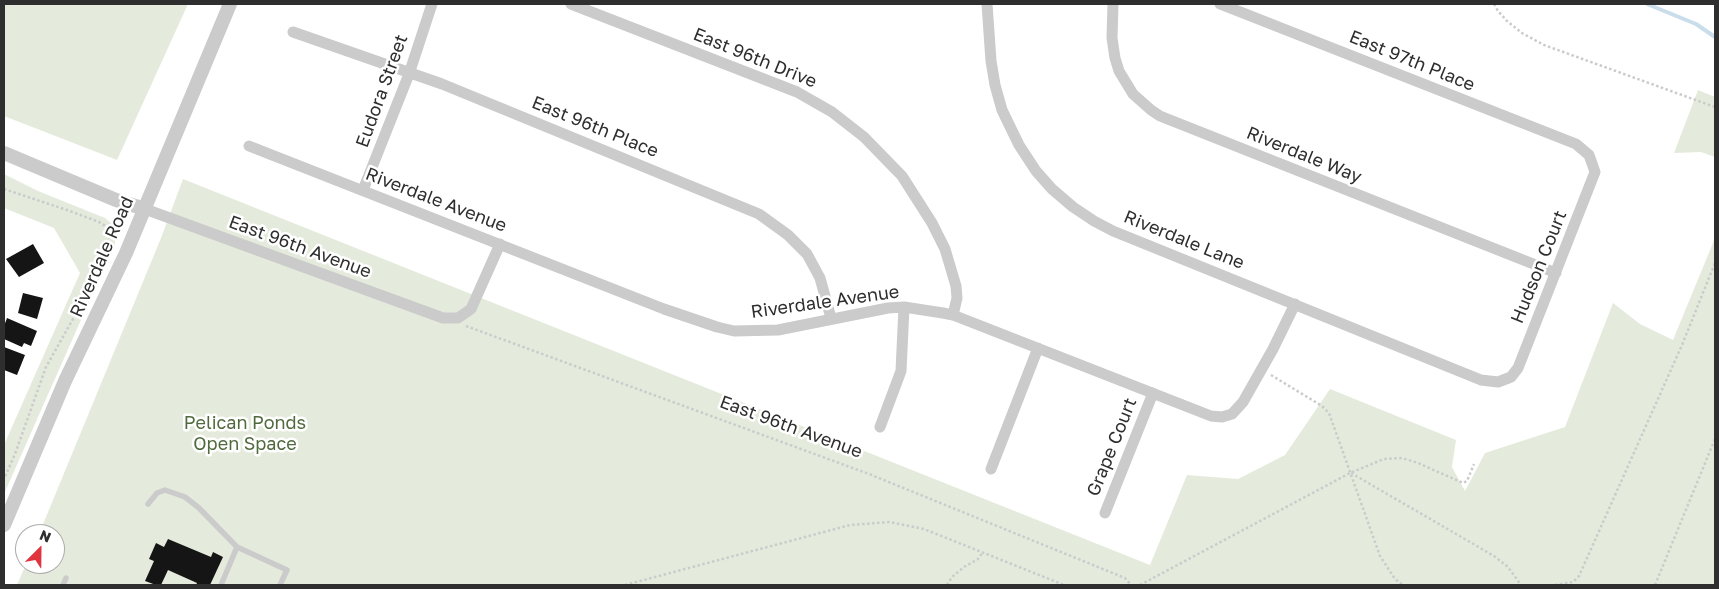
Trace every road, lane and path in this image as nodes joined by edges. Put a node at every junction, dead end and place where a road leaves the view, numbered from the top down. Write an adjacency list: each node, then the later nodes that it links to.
1 (230, 4): 16 (street, Riverdale Road)
2 (432, 4): 9 (street, Eudora Street)
3 (571, 4): 22 (street, East 96th Drive)
4 (987, 4): 20 (street, Riverdale Lane)
5 (1113, 4): 19 (street, Riverdale Way)
6 (1220, 4): 13 (street, East 97th Place)
7 (1494, 4): 10 (path)
8 (293, 32): 9 (street, East 96th Place)
9 (409, 74): 15 (street, Eudora Street); 24 (street, East 96th Place)
10 (1715, 107)
11 (249, 146): 15 (street, Riverdale Avenue)
12 (4, 153): 16 (street)
13 (1589, 155): 19 (street, Hudson Court)
14 (4, 189): 34 (path)
15 (363, 190): 17 (street, Riverdale Avenue)
16 (144, 209): 23 (street, East 96th Avenue); 37 (street, Riverdale Road)
17 (500, 244): 23 (street); 24 (street, Riverdale Avenue)
18 (1715, 263): 51 (path)
19 (1556, 273): 27 (street, Hudson Court)
20 (1295, 304): 26 (street, Riverdale Avenue); 27 (street, Riverdale Lane)
21 (904, 307): 22 (street, Riverdale Avenue); 24 (street, Riverdale Avenue); 29 (street)
22 (953, 315): 25 (street, Riverdale Avenue)
23 (443, 318): 47 (path, East 96th Avenue)
24 (831, 318)
25 (1038, 348): 28 (street, Riverdale Avenue); 32 (street)
26 (1261, 370): 28 (street, Riverdale Avenue); 33 (path)
27 (1498, 382)
28 (1153, 393): 36 (street, Grape Court)
29 (880, 427)
30 (1715, 439): 52 (path)
31 (1474, 464): 33 (path)
32 (990, 468)
33 (1350, 473): 48 (path); 49 (path); 50 (path)
34 (4, 479)
35 (148, 504): 38 (lane)
36 (1105, 513)
37 (4, 524)
38 (236, 547): 42 (lane); 43 (lane)
39 (982, 552): 44 (path); 45 (path); 46 (path)
40 (66, 578): 41 (lane)
41 (63, 585)
42 (221, 585)
43 (280, 585)
44 (625, 585)
45 (947, 585)
46 (1064, 585)
47 (1131, 585)
48 (1140, 585)
49 (1403, 585)
50 (1521, 585)
51 (1555, 585)
52 (1655, 585)

